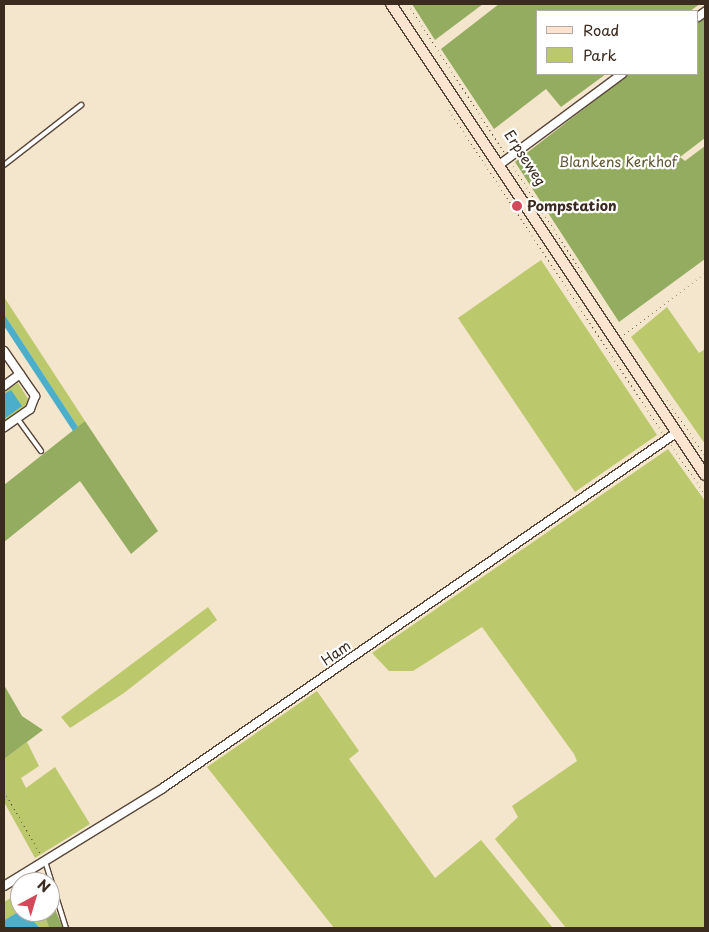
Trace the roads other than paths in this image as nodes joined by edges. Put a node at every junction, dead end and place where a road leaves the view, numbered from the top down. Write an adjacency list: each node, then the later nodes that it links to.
1 (391, 4): 3 (main road, Erpseweg)
2 (398, 4): 3 (main road, Erpseweg)
3 (407, 24): 7 (main road, Erpseweg)
4 (621, 75): 7 (street)
5 (81, 105): 6 (lane)
6 (4, 165)
7 (499, 165): 13 (main road, Erpseweg)
8 (4, 351): 9 (street)
9 (20, 374): 10 (street); 11 (street)
10 (4, 386)
11 (17, 418): 12 (street); 14 (lane)
12 (4, 427)
13 (672, 436): 15 (main road, Erpseweg); 16 (street, Ham)
14 (41, 452)
15 (705, 475)
16 (45, 860): 17 (street, Ham); 18 (lane)
17 (4, 886)
18 (66, 928)

